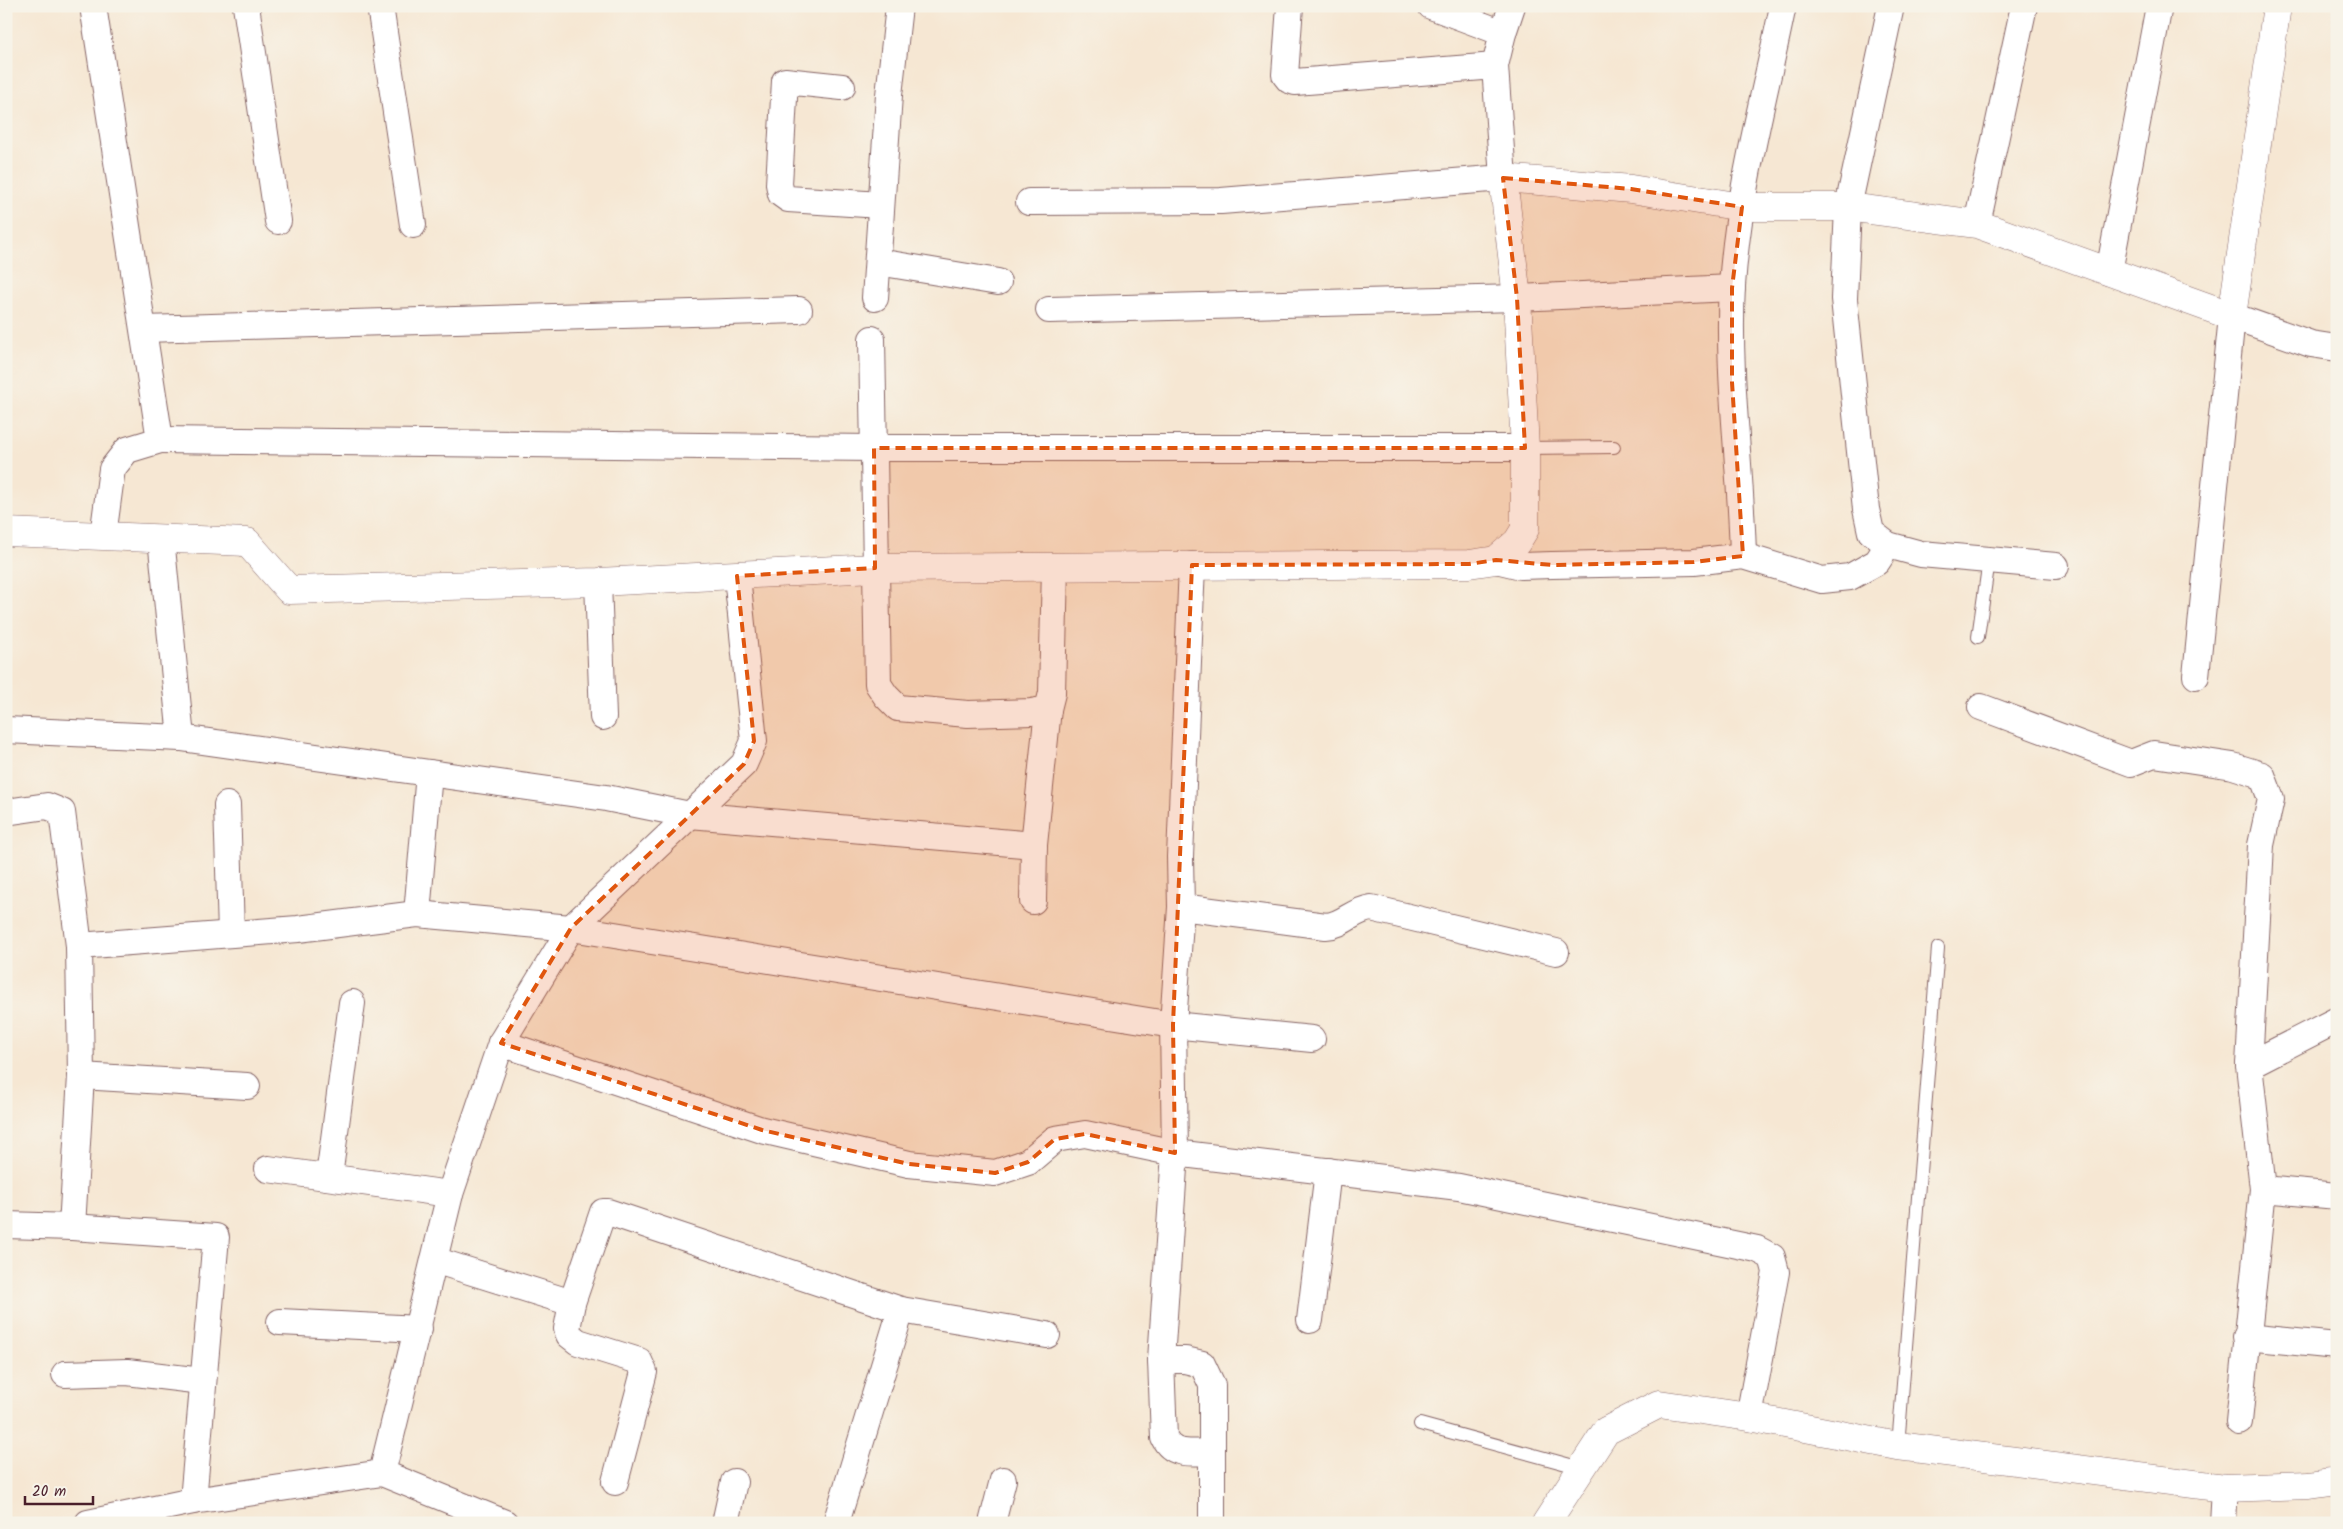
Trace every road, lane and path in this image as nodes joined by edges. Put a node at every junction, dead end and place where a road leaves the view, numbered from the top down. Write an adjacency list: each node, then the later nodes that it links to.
1 (94, 6): 33 (street)
2 (246, 6): 21 (street)
3 (380, 6): 23 (street)
4 (899, 6): 18 (street)
5 (1290, 6): 14 (street)
6 (1431, 6): 13 (street)
7 (1512, 6): 13 (street)
8 (1783, 6): 19 (street)
9 (1891, 6): 20 (street)
10 (2024, 6): 22 (street)
11 (2159, 6): 25 (street)
12 (2277, 6): 32 (street)
13 (1503, 33): 14 (street)
14 (1495, 66): 16 (street)
15 (842, 87): 18 (street)
16 (1503, 178): 17 (street); 19 (street); 29 (street)
17 (1029, 202)
18 (881, 205): 24 (street)
19 (1742, 207): 20 (street); 27 (street)
20 (1848, 207): 22 (street); 43 (street)
21 (278, 222)
22 (1977, 224): 25 (street)
23 (414, 225)
24 (878, 262): 26 (street); 28 (street)
25 (2110, 272): 32 (street)
26 (998, 282)
27 (1732, 288): 29 (street); 44 (street)
28 (875, 298)
29 (1517, 298): 31 (street); 39 (street)
30 (799, 310): 33 (street)
31 (1049, 310)
32 (2232, 316): 35 (street); 54 (street)
33 (144, 329): 36 (street)
34 (872, 339): 38 (street)
35 (2337, 348)
36 (160, 440): 38 (street); 41 (street)
37 (1614, 447): 39 (lane)
38 (874, 448): 39 (street); 50 (street)
39 (1525, 448): 45 (street)
40 (6, 532): 41 (street)
41 (103, 536): 42 (street)
42 (161, 538): 52 (street); 59 (street)
43 (1888, 545): 44 (street); 46 (street)
44 (1743, 556): 45 (street)
45 (1496, 560): 47 (street)
46 (1989, 560): 48 (street); 53 (lane)
47 (1192, 565): 49 (street); 66 (street)
48 (2056, 566)
49 (1056, 567): 50 (street); 56 (street)
50 (875, 568): 51 (street); 56 (street)
51 (737, 576): 52 (street); 63 (street)
52 (598, 582): 57 (street)
53 (1978, 637)
54 (2196, 676)
55 (1980, 707): 78 (street)
56 (1048, 708): 64 (street)
57 (603, 717)
58 (6, 730): 59 (street)
59 (181, 738): 60 (street)
60 (429, 773): 63 (street); 67 (street)
61 (227, 805): 69 (street)
62 (6, 812): 70 (street)
63 (690, 815): 64 (street); 68 (street)
64 (1034, 845): 65 (street)
65 (1033, 901)
66 (1181, 907): 72 (street); 75 (street)
67 (417, 914): 68 (street); 69 (street)
68 (571, 928): 75 (street); 77 (street)
69 (230, 933): 70 (street)
70 (79, 946): 79 (street)
71 (1938, 948): 105 (lane)
72 (1556, 952)
73 (352, 1003): 84 (street)
74 (2337, 1020): 78 (street)
75 (1173, 1025): 76 (street); 81 (street)
76 (1312, 1040)
77 (501, 1043): 81 (street); 86 (street)
78 (2249, 1065): 85 (street)
79 (81, 1076): 80 (street); 89 (street)
80 (247, 1086)
81 (1175, 1153): 83 (street); 99 (street)
82 (268, 1169): 84 (street)
83 (1328, 1171): 93 (street); 102 (street)
84 (329, 1177): 86 (street)
85 (2263, 1189): 87 (street); 97 (street)
86 (450, 1194): 90 (street)
87 (2337, 1196)
88 (6, 1224): 89 (street)
89 (72, 1226): 101 (street)
90 (434, 1260): 91 (street); 95 (street)
91 (572, 1303): 92 (street); 111 (street)
92 (901, 1310): 96 (street); 118 (street)
93 (1310, 1320)
94 (280, 1322): 95 (street)
95 (419, 1329): 108 (street)
96 (1047, 1335)
97 (2246, 1337): 98 (street); 103 (street)
98 (2337, 1346)
99 (1161, 1360): 106 (street); 106 (street)
100 (65, 1374): 101 (street)
101 (202, 1381): 114 (street)
102 (1748, 1417): 105 (street); 107 (street)
103 (2239, 1422)
104 (1420, 1424): 107 (lane)
105 (1898, 1446): 113 (street)
106 (1211, 1452): 120 (street)
107 (1582, 1468): 121 (street)
108 (382, 1473): 114 (street); 116 (street)
109 (1003, 1480): 119 (street)
110 (2337, 1481): 113 (street)
111 (615, 1482)
112 (734, 1482): 117 (street)
113 (2225, 1488): 122 (street)
114 (193, 1501): 115 (street)
115 (88, 1523)
116 (505, 1523)
117 (725, 1523)
118 (836, 1523)
119 (992, 1523)
120 (1212, 1523)
121 (1546, 1523)
122 (2223, 1523)

